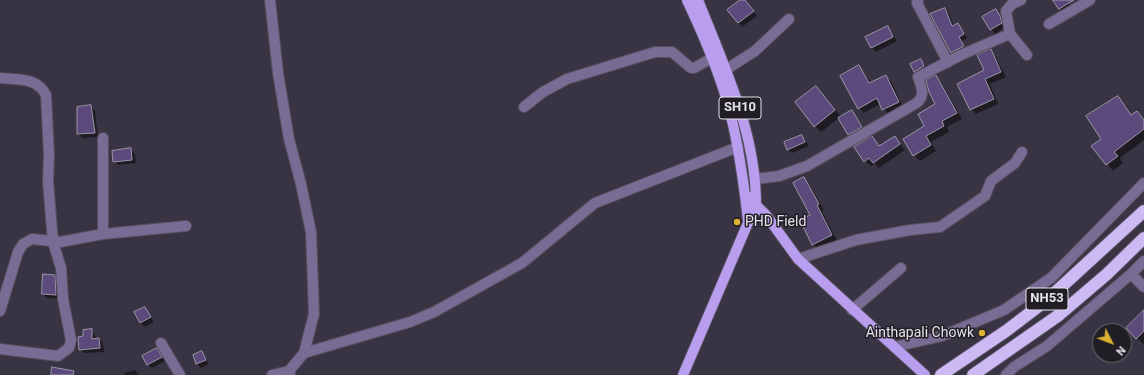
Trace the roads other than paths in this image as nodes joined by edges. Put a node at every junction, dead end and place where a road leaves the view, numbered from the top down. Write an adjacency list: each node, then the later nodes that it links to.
1 (270, 0): 39 (street)
2 (687, 0): 11 (main road, SH10)
3 (698, 0): 13 (main road, SH10)
4 (918, 0): 12 (street)
5 (1020, 0): 9 (street)
6 (1090, 0): 8 (street)
7 (789, 19): 13 (street)
8 (1049, 24)
9 (1010, 34): 10 (street); 12 (street)
10 (1027, 55)
11 (712, 58): 15 (street); 17 (main road, SH10)
12 (948, 62): 19 (street)
13 (727, 69): 19 (main road, SH10)
14 (0, 78): 28 (street)
15 (524, 107)
16 (103, 138): 26 (street)
17 (738, 147): 21 (main road, SH10); 39 (street)
18 (1022, 152): 29 (street)
19 (756, 179): 22 (main road, SH10)
20 (1144, 183): 37 (street)
21 (745, 194): 22 (main road); 24 (main road, SH10)
22 (756, 204): 24 (main road, SH10); 29 (main road)
23 (1144, 211): 45 (highway, NH53)
24 (748, 221): 43 (main road, SH10)
25 (186, 226): 26 (street)
26 (103, 234): 28 (street)
27 (1144, 238): 46 (highway, NH53)
28 (53, 242): 35 (street); 38 (street)
29 (798, 259): 34 (main road)
30 (1144, 261): 32 (street)
31 (901, 268): 34 (street)
32 (1131, 274): 33 (street); 47 (street)
33 (1144, 287)
34 (852, 310): 37 (main road)
35 (0, 311)
36 (161, 343): 41 (street)
37 (894, 347): 44 (main road)
38 (0, 349)
39 (304, 353): 40 (street)
40 (290, 373): 42 (street)
41 (180, 375)
42 (272, 375)
43 (684, 375)
44 (925, 375)
45 (941, 375)
46 (973, 375)
47 (1006, 375)

